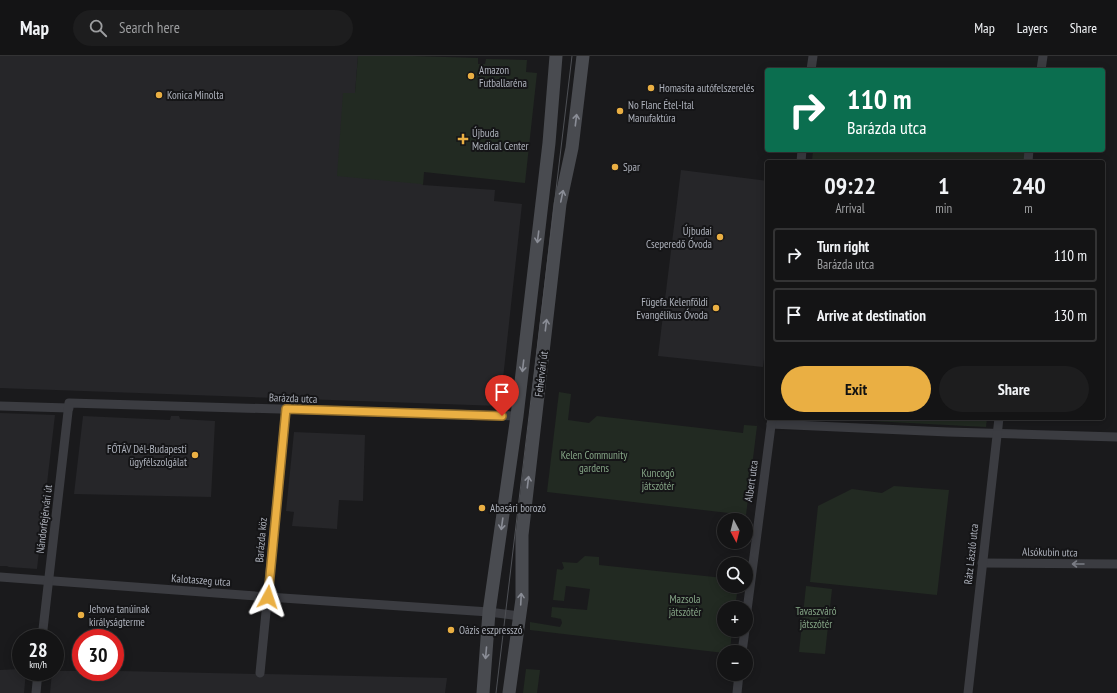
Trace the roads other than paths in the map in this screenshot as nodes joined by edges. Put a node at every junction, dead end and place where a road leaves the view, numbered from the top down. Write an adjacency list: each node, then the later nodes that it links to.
1 (556, 56): 10 (street, Fehérvári út, one-way to 10)
2 (583, 56): 22 (street, Fehérvári út, one-way to 2)
3 (813, 56): 5 (street)
4 (1043, 56): 6 (street)
5 (811, 68)
6 (1041, 68)
7 (0, 406): 8 (street, Barázda utca)
8 (69, 406): 9 (street, Barázda utca); 18 (street, Nándorfejérvári út)
9 (286, 409): 10 (street, Barázda utca); 19 (street, Barázda köz)
10 (517, 416): 21 (street, Fehérvári út, one-way to 21)
11 (999, 420): 13 (street, Rátz László utca)
12 (771, 421): 13 (street); 20 (street, Albert utca)
13 (997, 433): 14 (street); 15 (street, Rátz László utca)
14 (1117, 437)
15 (982, 563): 16 (street, Alsókubin utca, one-way to 15); 31 (street, Rátz László utca)
16 (1117, 564)
17 (0, 576): 18 (street, Kalotaszeg utca)
18 (49, 580): 19 (street, Kalotaszeg utca); 23 (street, Nándorfejérvári út)
19 (268, 597): 21 (street, Kalotaszeg utca); 24 (street, Barázda köz)
20 (748, 601)
21 (489, 612): 22 (street, Kalotaszeg utca); 28 (street, Fehérvári út, one-way to 28)
22 (520, 616): 29 (street, Fehérvári út)
23 (43, 629)
24 (260, 673)
25 (37, 681): 27 (street)
26 (738, 681): 30 (street)
27 (36, 693)
28 (484, 693)
29 (509, 693)
30 (737, 693)
31 (968, 693)

